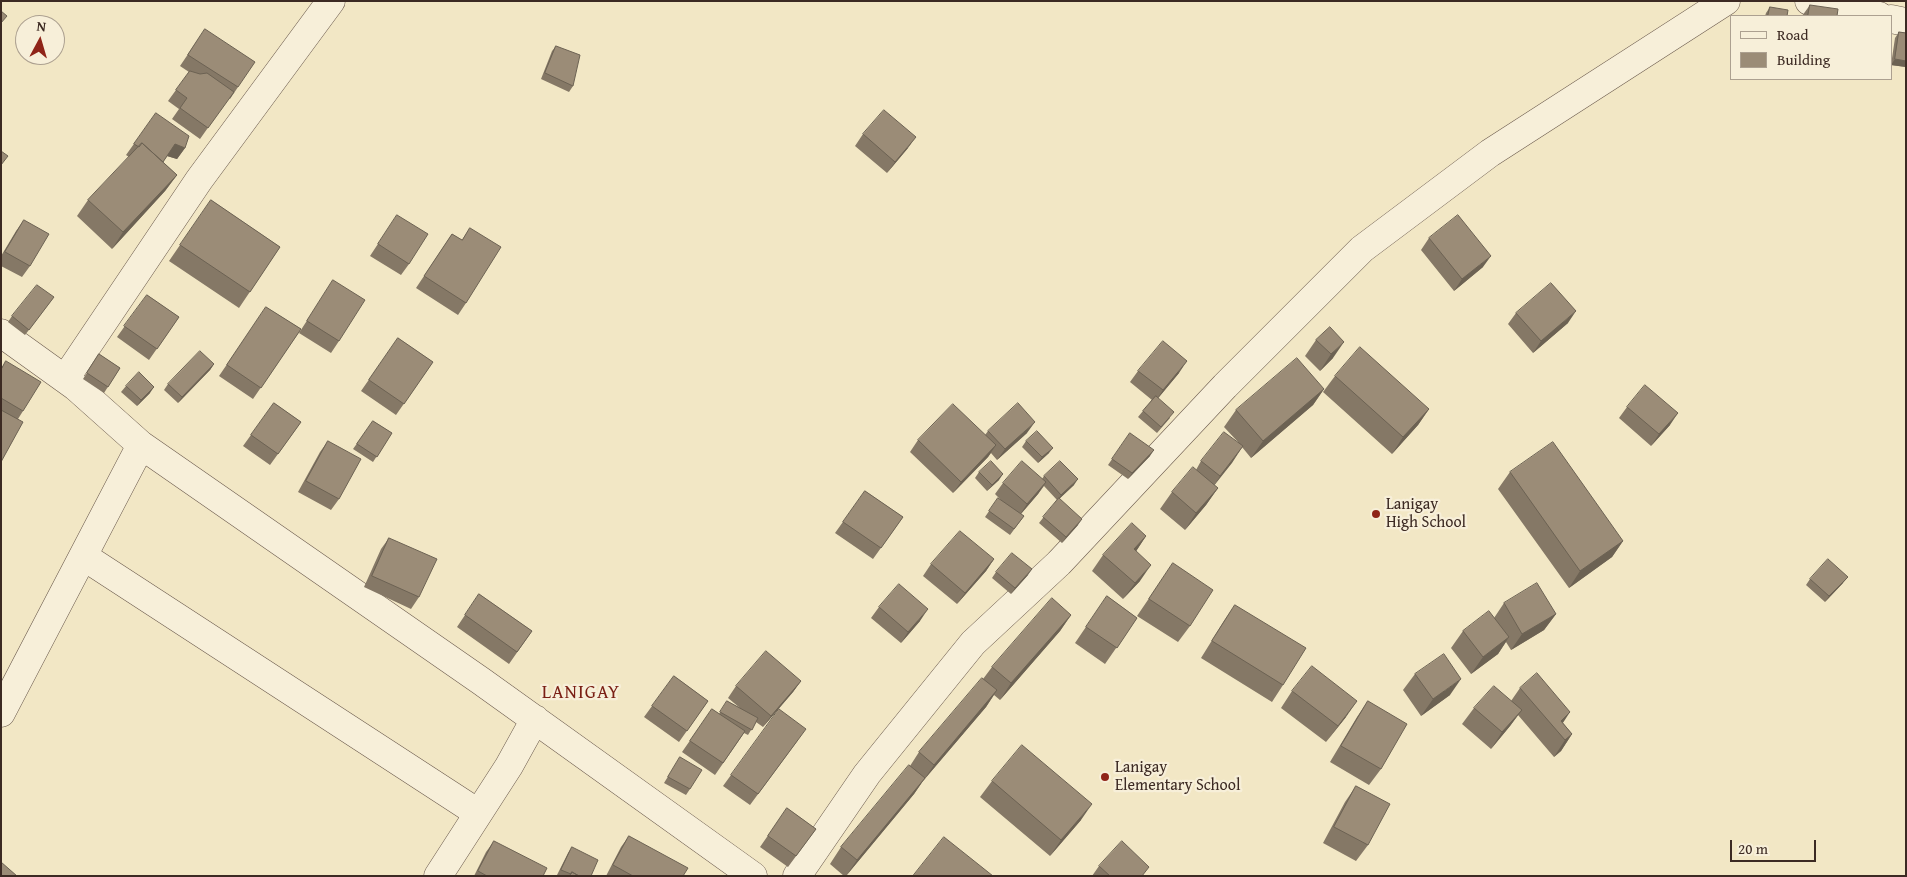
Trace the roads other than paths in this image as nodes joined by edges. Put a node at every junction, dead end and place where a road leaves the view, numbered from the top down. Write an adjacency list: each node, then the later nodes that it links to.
1 (331, 1): 8 (street)
2 (1726, 1): 16 (street)
3 (1809, 1): 4 (street)
4 (1874, 15)
5 (1892, 19): 6 (street)
6 (1906, 22)
7 (1, 333): 8 (street)
8 (64, 379): 9 (street)
9 (141, 445): 10 (street); 12 (street)
10 (83, 556): 11 (street); 13 (street)
11 (1, 713)
12 (535, 719): 13 (street); 15 (street)
13 (478, 813): 14 (street)
14 (438, 876)
15 (753, 876)
16 (797, 876)

